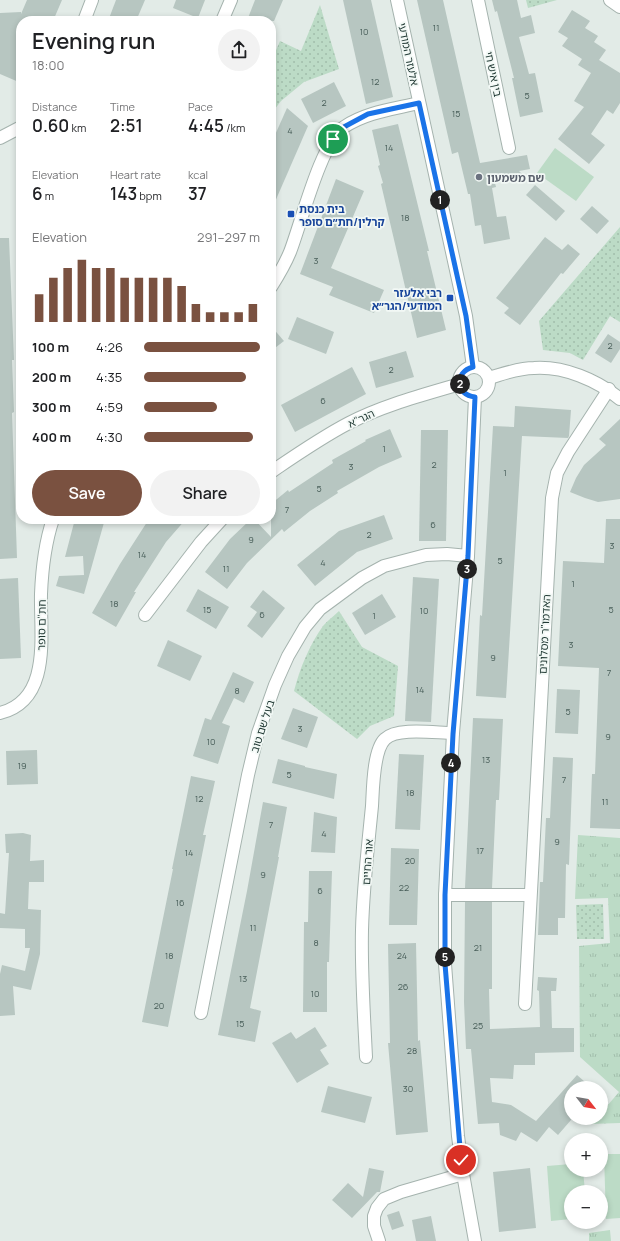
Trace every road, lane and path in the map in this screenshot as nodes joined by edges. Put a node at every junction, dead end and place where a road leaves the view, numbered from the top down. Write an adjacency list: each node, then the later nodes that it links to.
1 (92, 0): 7 (street)
2 (231, 0): 8 (street)
3 (397, 0): 9 (street, אלעזר המודעי)
4 (478, 0): 12 (street, בין איש חי)
5 (610, 0): 6 (street)
6 (620, 7)
7 (86, 16)
8 (224, 16)
9 (419, 103): 13 (street); 14 (street, אלעזר המודעי)
10 (16, 130): 11 (street)
11 (0, 138)
12 (509, 148)
13 (276, 278)
14 (473, 367): 15 (street); 16 (street)
15 (488, 378): 17 (street); 18 (street)
16 (460, 384): 18 (street); 20 (street, הגר"א)
17 (609, 389): 19 (street); 27 (street, האדמו"ר מסלונים)
18 (475, 397): 23 (street)
19 (620, 399)
20 (276, 469)
21 (51, 524): 25 (street, חת"ם סופר)
22 (217, 524): 24 (street)
23 (468, 556): 26 (street); 30 (street, בעל שם טוב)
24 (145, 615)
25 (0, 713)
26 (453, 734): 28 (street); 31 (street, אור החיים)
27 (530, 894): 28 (street); 29 (street, האדמו"ר מסלונים)
28 (445, 895): 32 (street)
29 (525, 1004)
30 (201, 1013)
31 (366, 1057)
32 (463, 1174): 33 (street); 34 (street)
33 (379, 1241)
34 (475, 1241)

